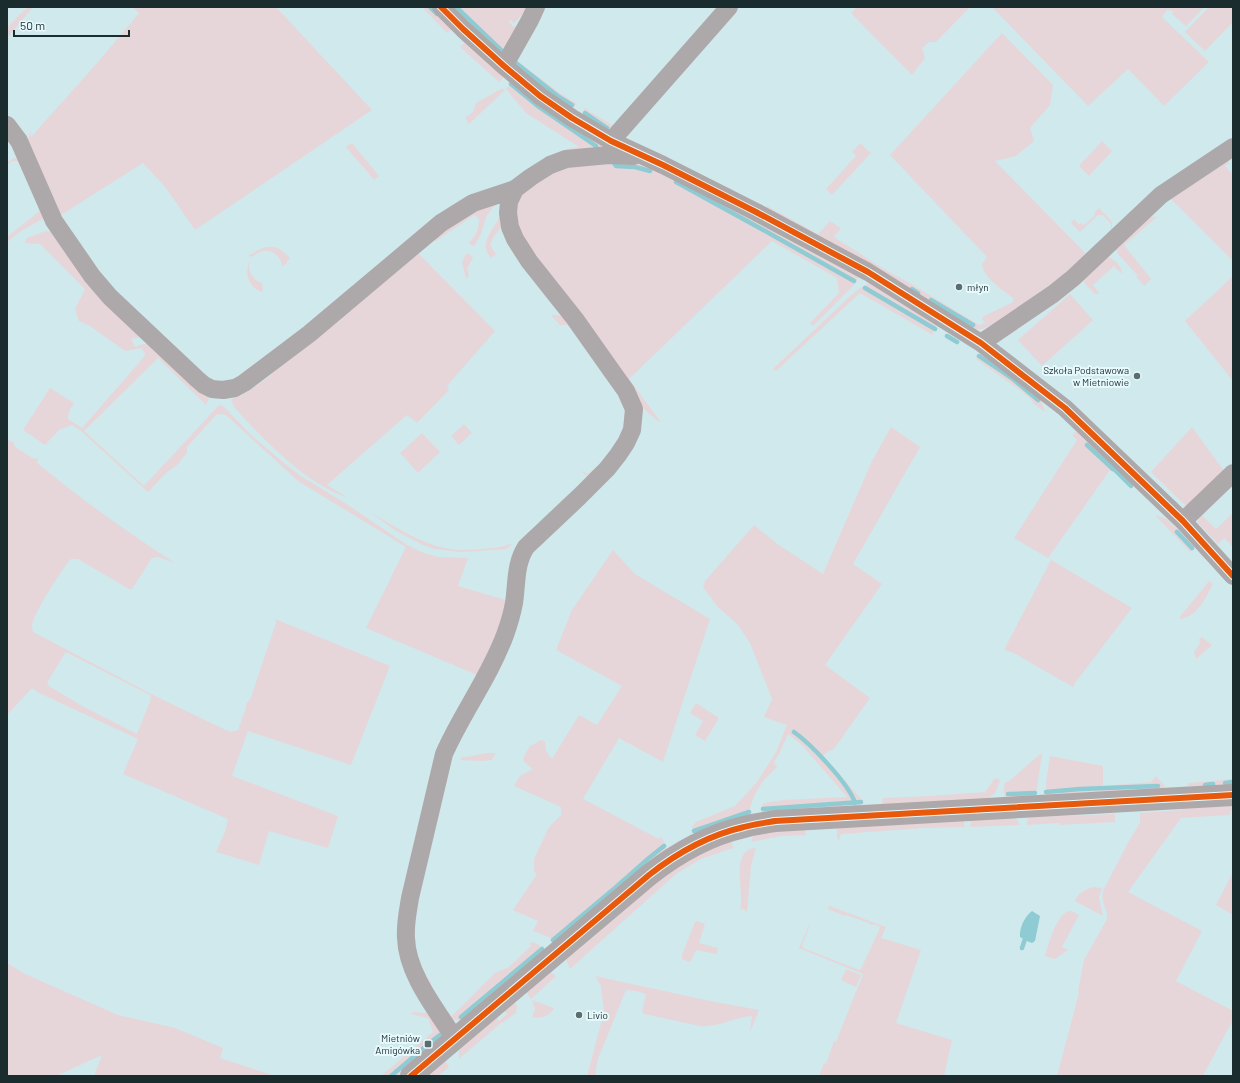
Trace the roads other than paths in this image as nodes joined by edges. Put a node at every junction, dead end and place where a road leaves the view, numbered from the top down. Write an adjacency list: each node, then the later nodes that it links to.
1 (441, 7): 4 (street)
2 (536, 7): 4 (street)
3 (729, 7): 6 (street)
4 (504, 66): 6 (street)
5 (7, 125): 9 (street)
6 (611, 141): 8 (street)
7 (1233, 146): 10 (street)
8 (642, 156): 9 (street); 10 (street)
9 (515, 189): 15 (street)
10 (982, 343): 12 (street)
11 (1233, 473): 12 (street)
12 (1183, 521): 13 (street)
13 (1233, 576)
14 (1233, 795): 15 (street)
15 (456, 1039): 16 (street)
16 (411, 1076)

